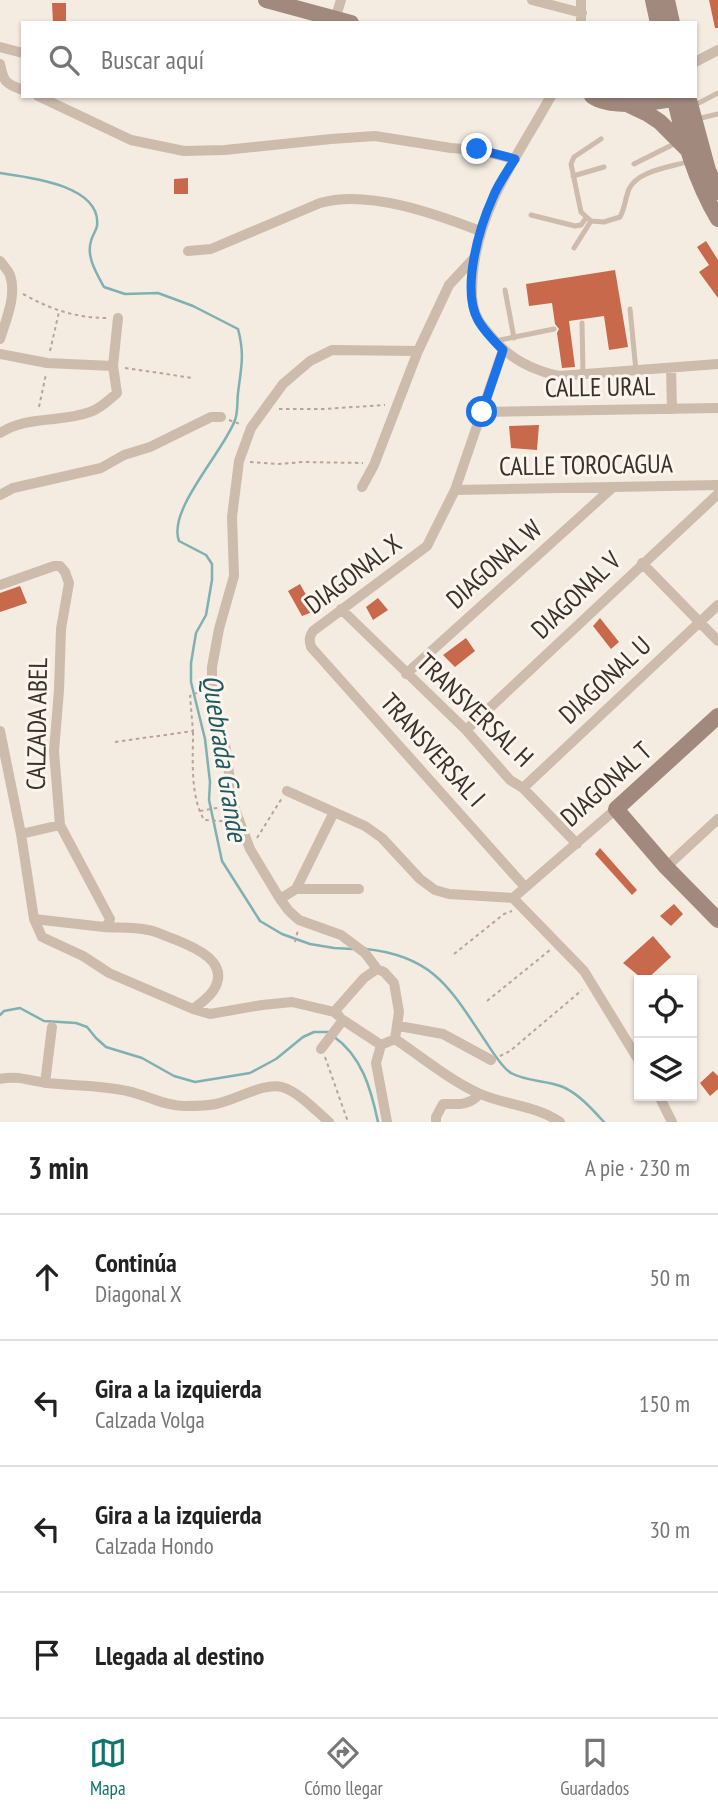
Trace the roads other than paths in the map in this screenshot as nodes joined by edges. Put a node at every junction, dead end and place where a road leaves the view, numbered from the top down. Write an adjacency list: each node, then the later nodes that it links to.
1 (266, 0): 8 (street)
2 (341, 0): 8 (street)
3 (532, 0): 7 (street)
4 (581, 0): 7 (street)
5 (653, 0): 9 (street)
6 (667, 0): 10 (street)
7 (582, 18)
8 (332, 20)
9 (658, 21)
10 (672, 21)
11 (0, 47): 13 (street)
12 (718, 50): 14 (street)
13 (21, 52)
14 (697, 61)
15 (0, 64): 16 (street)
16 (21, 89)
17 (718, 93): 21 (lane)
18 (42, 98): 26 (street)
19 (550, 98): 26 (street)
20 (596, 98): 22 (street)
21 (685, 102): 22 (street); 23 (lane); 25 (street); 30 (street)
22 (626, 104): 25 (street)
23 (718, 114)
24 (601, 139): 29 (lane)
25 (685, 151): 27 (lane); 32 (lane); 33 (street)
26 (515, 159): 34 (street)
27 (634, 164)
28 (604, 167): 29 (lane)
29 (573, 176): 32 (lane)
30 (718, 192)
31 (531, 215): 32 (lane)
32 (588, 219): 35 (lane)
33 (718, 219)
34 (480, 231): 36 (street); 37 (street)
35 (573, 247)
36 (188, 251)
37 (475, 257): 46 (street); 47 (street)
38 (0, 261): 45 (street)
39 (505, 290): 44 (lane)
40 (630, 309): 52 (lane)
41 (118, 318): 50 (street)
42 (582, 323): 53 (lane)
43 (554, 330): 44 (lane)
44 (514, 338): 46 (lane)
45 (0, 339)
46 (499, 346): 53 (street); 56 (street, DIAGONAL X)
47 (418, 351): 60 (street); 89 (street)
48 (0, 354): 50 (street)
49 (718, 364): 51 (street)
50 (113, 366): 58 (street)
51 (670, 368): 52 (street); 55 (street)
52 (636, 371): 53 (street)
53 (583, 376)
54 (718, 408): 55 (street, CALLE URAL)
55 (672, 409): 56 (street, CALLE URAL)
56 (482, 412): 62 (street, DIAGONAL X)
57 (221, 417): 64 (street)
58 (0, 433)
59 (718, 485): 61 (street, CALLE TOROCAGUA)
60 (362, 486)
61 (612, 488): 62 (street, CALLE TOROCAGUA); 72 (street, DIAGONAL W)
62 (455, 490): 68 (street, DIAGONAL X)
63 (718, 494): 65 (street, DIAGONAL V)
64 (0, 495)
65 (642, 564): 69 (street); 74 (street, DIAGONAL V)
66 (0, 585): 81 (street, CALZADA ABEL)
67 (718, 605): 69 (street, DIAGONAL U)
68 (341, 609): 70 (street, DIAGONAL X); 72 (street, TRANSVERSAL H)
69 (700, 622): 71 (street); 76 (street, DIAGONAL U)
70 (309, 641): 85 (street, TRANSVERSAL I)
71 (718, 641)
72 (406, 674): 74 (street, TRANSVERSAL H)
73 (718, 716): 78 (street, DIAGONAL T)
74 (466, 730): 76 (street, TRANSVERSAL H)
75 (0, 731): 82 (street)
76 (523, 789): 83 (street, TRANSVERSAL H)
77 (287, 791): 79 (street)
78 (616, 809): 83 (street, DIAGONAL T); 84 (street)
79 (334, 812): 86 (street); 88 (street)
80 (718, 819): 84 (street)
81 (60, 825): 82 (street); 92 (street, CALZADA ABEL)
82 (21, 834): 90 (street)
83 (577, 844): 85 (street, DIAGONAL T)
84 (666, 867): 91 (street)
85 (525, 887): 88 (street, DIAGONAL T)
86 (296, 889): 87 (street); 89 (street)
87 (359, 889)
88 (513, 898): 102 (street)
89 (280, 899): 93 (street)
90 (34, 919): 92 (street); 94 (street)
91 (718, 920)
92 (104, 926): 94 (street)
93 (377, 969): 95 (street); 97 (street)
94 (193, 1009): 95 (street)
95 (334, 1012): 96 (street)
96 (343, 1020): 100 (street); 101 (street)
97 (399, 1026): 99 (street); 103 (street)
98 (52, 1027): 105 (street)
99 (395, 1039): 100 (street); 106 (street)
100 (381, 1045): 109 (street)
101 (321, 1049)
102 (634, 1053)
103 (491, 1060)
104 (0, 1079): 105 (street)
105 (45, 1083): 108 (street)
106 (479, 1094): 110 (street); 111 (street)
107 (662, 1101): 112 (street)
108 (330, 1122)
109 (387, 1122)
110 (436, 1122)
111 (559, 1122)
112 (672, 1122)

